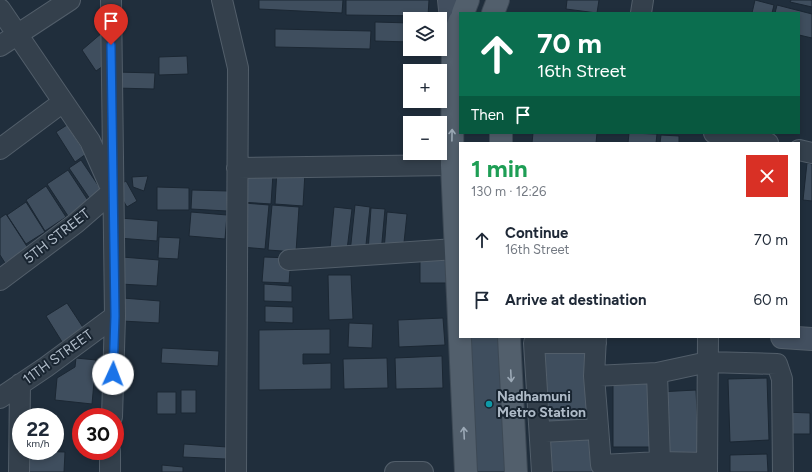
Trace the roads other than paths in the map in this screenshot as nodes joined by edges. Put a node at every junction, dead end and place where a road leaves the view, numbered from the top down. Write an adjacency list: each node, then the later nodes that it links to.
1 (70, 0): 13 (street)
2 (111, 0): 23 (street)
3 (222, 0): 22 (street)
4 (449, 0): 12 (main road)
5 (468, 0): 9 (main road)
6 (498, 0): 10 (main road)
7 (643, 0): 11 (street)
8 (0, 9): 13 (street)
9 (463, 12)
10 (494, 12)
11 (641, 12)
12 (457, 29): 21 (main road, one-way to 12)
13 (16, 34): 14 (street); 15 (street)
14 (0, 46)
15 (63, 102): 18 (street); 23 (street)
16 (719, 134): 17 (street)
17 (763, 142)
18 (0, 149)
19 (800, 150): 20 (street)
20 (812, 153)
21 (452, 165): 22 (street); 24 (main road)
22 (237, 168): 49 (street)
23 (112, 191): 26 (street, 5TH STREET); 27 (street)
24 (456, 249): 25 (street); 28 (main road, one-way to 24)
25 (289, 260)
26 (0, 280)
27 (115, 316): 38 (street, 11TH STREET); 40 (street)
28 (459, 316)
29 (460, 338): 52 (main road, one-way to 29)
30 (509, 338): 53 (main road, one-way to 53)
31 (708, 338): 35 (street)
32 (787, 338): 34 (main road)
33 (596, 340): 37 (street); 42 (street)
34 (812, 343)
35 (708, 362): 36 (street); 45 (street); 55 (street)
36 (658, 373): 37 (street); 44 (street)
37 (594, 376): 41 (street)
38 (20, 384): 39 (street, 11TH STREET); 47 (street)
39 (0, 398)
40 (112, 408)
41 (598, 429): 42 (street); 46 (street)
42 (540, 432): 54 (street)
43 (110, 460): 48 (street)
44 (660, 462): 45 (street); 46 (street)
45 (707, 467)
46 (602, 469)
47 (18, 472)
48 (110, 472)
49 (236, 472)
50 (395, 472): 51 (street)
51 (423, 472)
52 (466, 472)
53 (516, 472)
54 (542, 472)
55 (783, 472)

